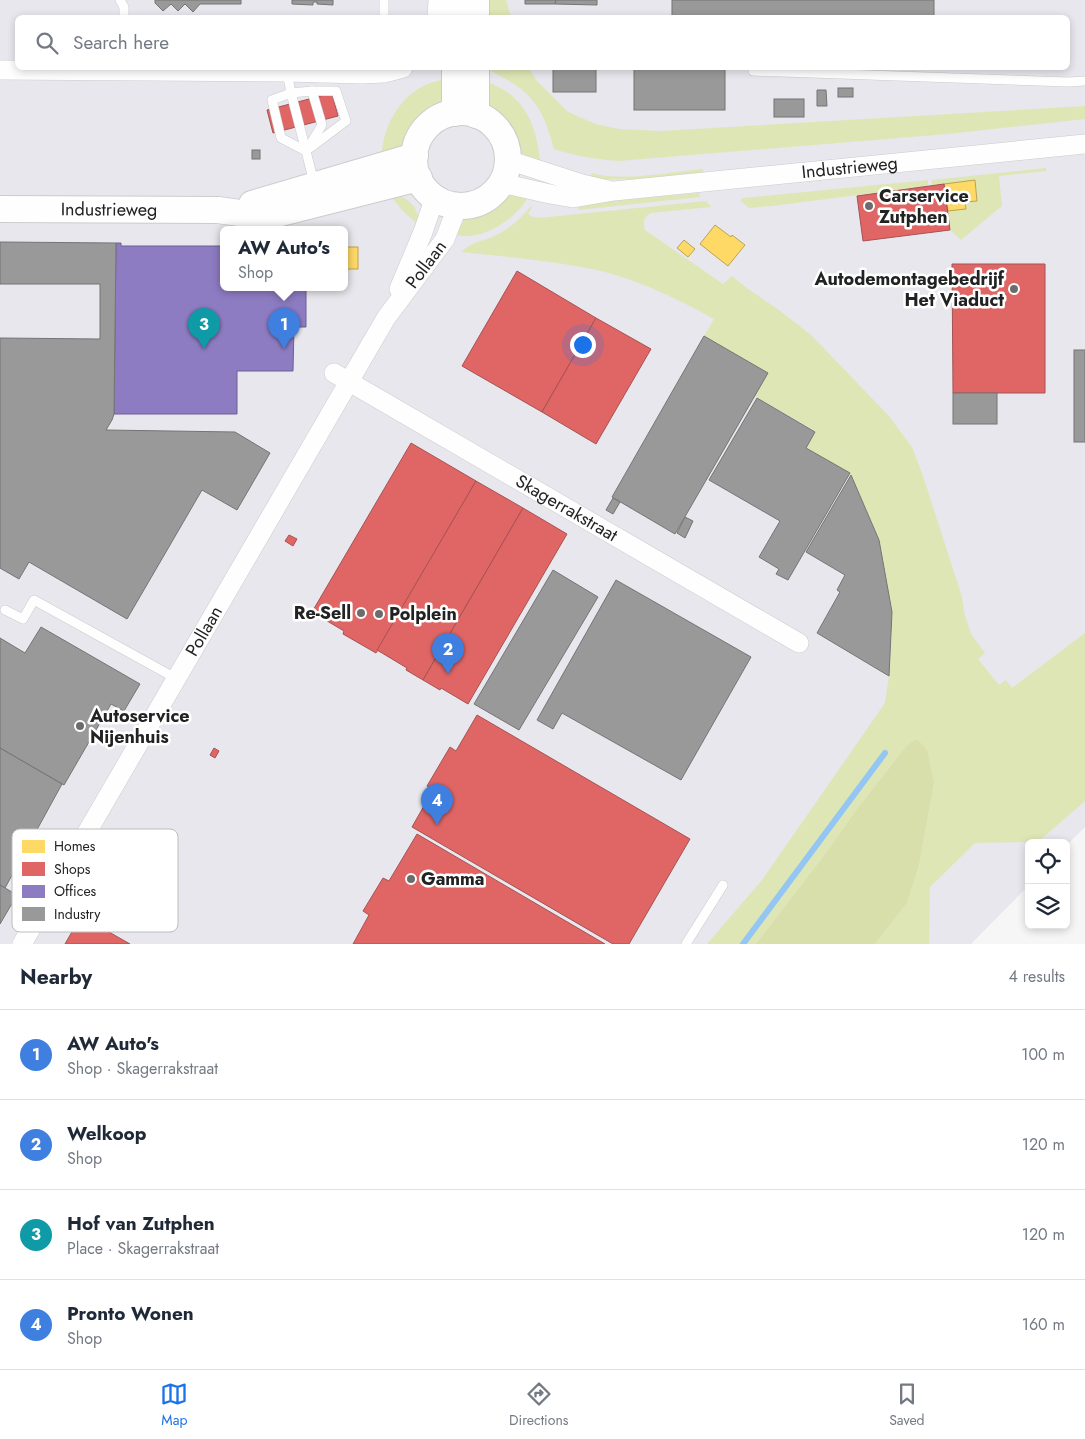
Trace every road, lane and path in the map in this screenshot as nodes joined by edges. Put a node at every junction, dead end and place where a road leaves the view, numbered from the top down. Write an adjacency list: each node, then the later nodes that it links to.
1 (120, 0): 6 (lane)
2 (384, 0): 7 (lane)
3 (438, 0): 8 (street)
4 (455, 0): 9 (street)
5 (476, 0): 10 (street)
6 (124, 15)
7 (384, 15)
8 (437, 15)
9 (455, 15)
10 (476, 15)
11 (0, 70): 12 (street)
12 (15, 70)
13 (180, 70): 18 (street)
14 (384, 70): 18 (street)
15 (455, 70): 22 (street)
16 (476, 70): 22 (street)
17 (753, 71): 19 (lane)
18 (287, 72): 21 (lane)
19 (1085, 80)
20 (312, 91): 21 (lane); 24 (lane); 24 (lane)
21 (291, 93): 24 (lane); 24 (lane)
22 (466, 114): 25 (street); 26 (street)
23 (1085, 144): 25 (street, Industrieweg)
24 (306, 151): 27 (lane)
25 (505, 172): 26 (street)
26 (432, 184): 27 (street, Industrieweg); 29 (street, Pollaan); 29 (street, Pollaan)
27 (317, 194): 28 (street, Industrieweg)
28 (0, 209)
29 (386, 318): 30 (street, Pollaan)
30 (341, 377): 32 (street, Skagerrakstraat); 33 (street, Pollaan)
31 (5, 610): 33 (lane)
32 (799, 643)
33 (177, 679): 34 (street, Pollaan)
34 (89, 829)
35 (723, 885): 38 (lane)
36 (29, 932): 37 (street, Pollaan)
37 (22, 944)
38 (686, 944)

